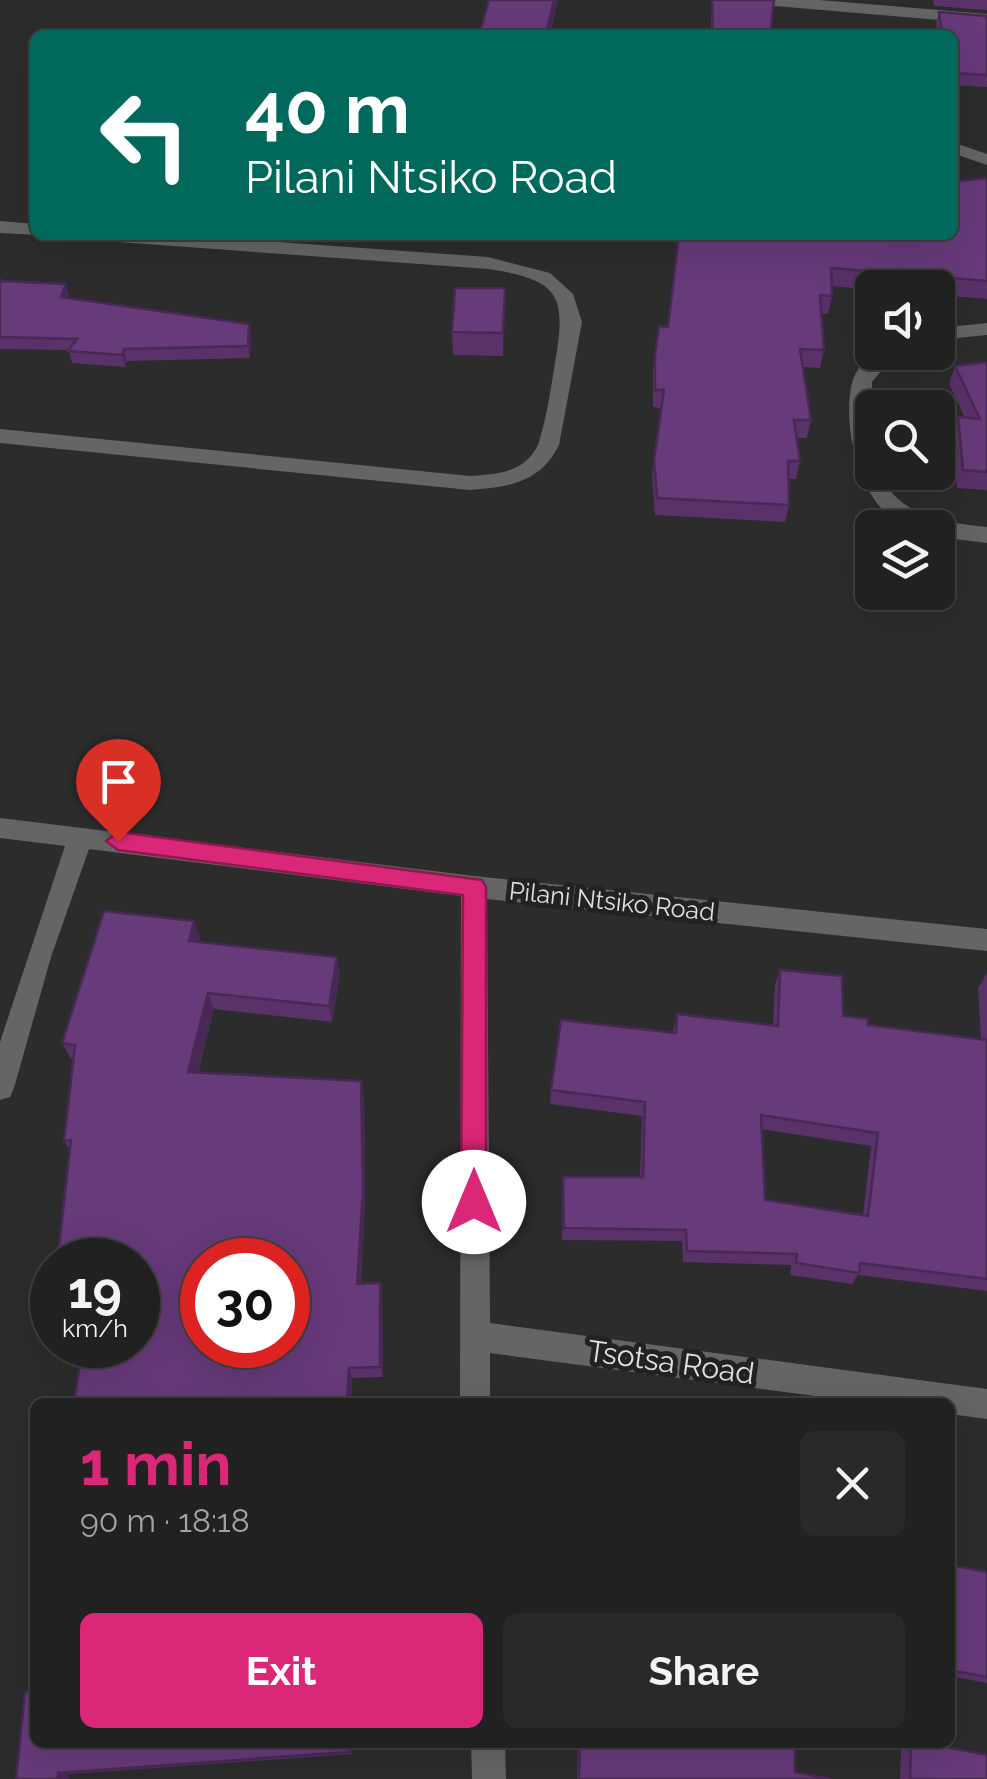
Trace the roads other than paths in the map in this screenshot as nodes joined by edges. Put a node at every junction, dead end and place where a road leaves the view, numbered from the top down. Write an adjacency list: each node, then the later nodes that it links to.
1 (764, 0): 2 (street)
2 (868, 10): 3 (street)
3 (987, 19)
4 (958, 150): 5 (street)
5 (987, 160)
6 (0, 227): 7 (street)
7 (30, 230)
8 (173, 240): 12 (street)
9 (987, 329): 10 (street)
10 (955, 332)
11 (871, 370): 13 (street)
12 (0, 436)
13 (900, 510)
14 (955, 532): 15 (street)
15 (987, 536)
16 (0, 828): 17 (street, Pilani Ntsiko Road)
17 (81, 836): 18 (street, Pilani Ntsiko Road); 20 (street)
18 (474, 887): 19 (street, Pilani Ntsiko Road); 21 (street)
19 (987, 940)
20 (0, 1088)
21 (473, 1336): 22 (street); 23 (street, Tsotsa Road)
22 (476, 1398)
23 (942, 1398)
24 (955, 1400): 25 (street, Tsotsa Road)
25 (987, 1404)
26 (488, 1748): 27 (street)
27 (489, 1779)

